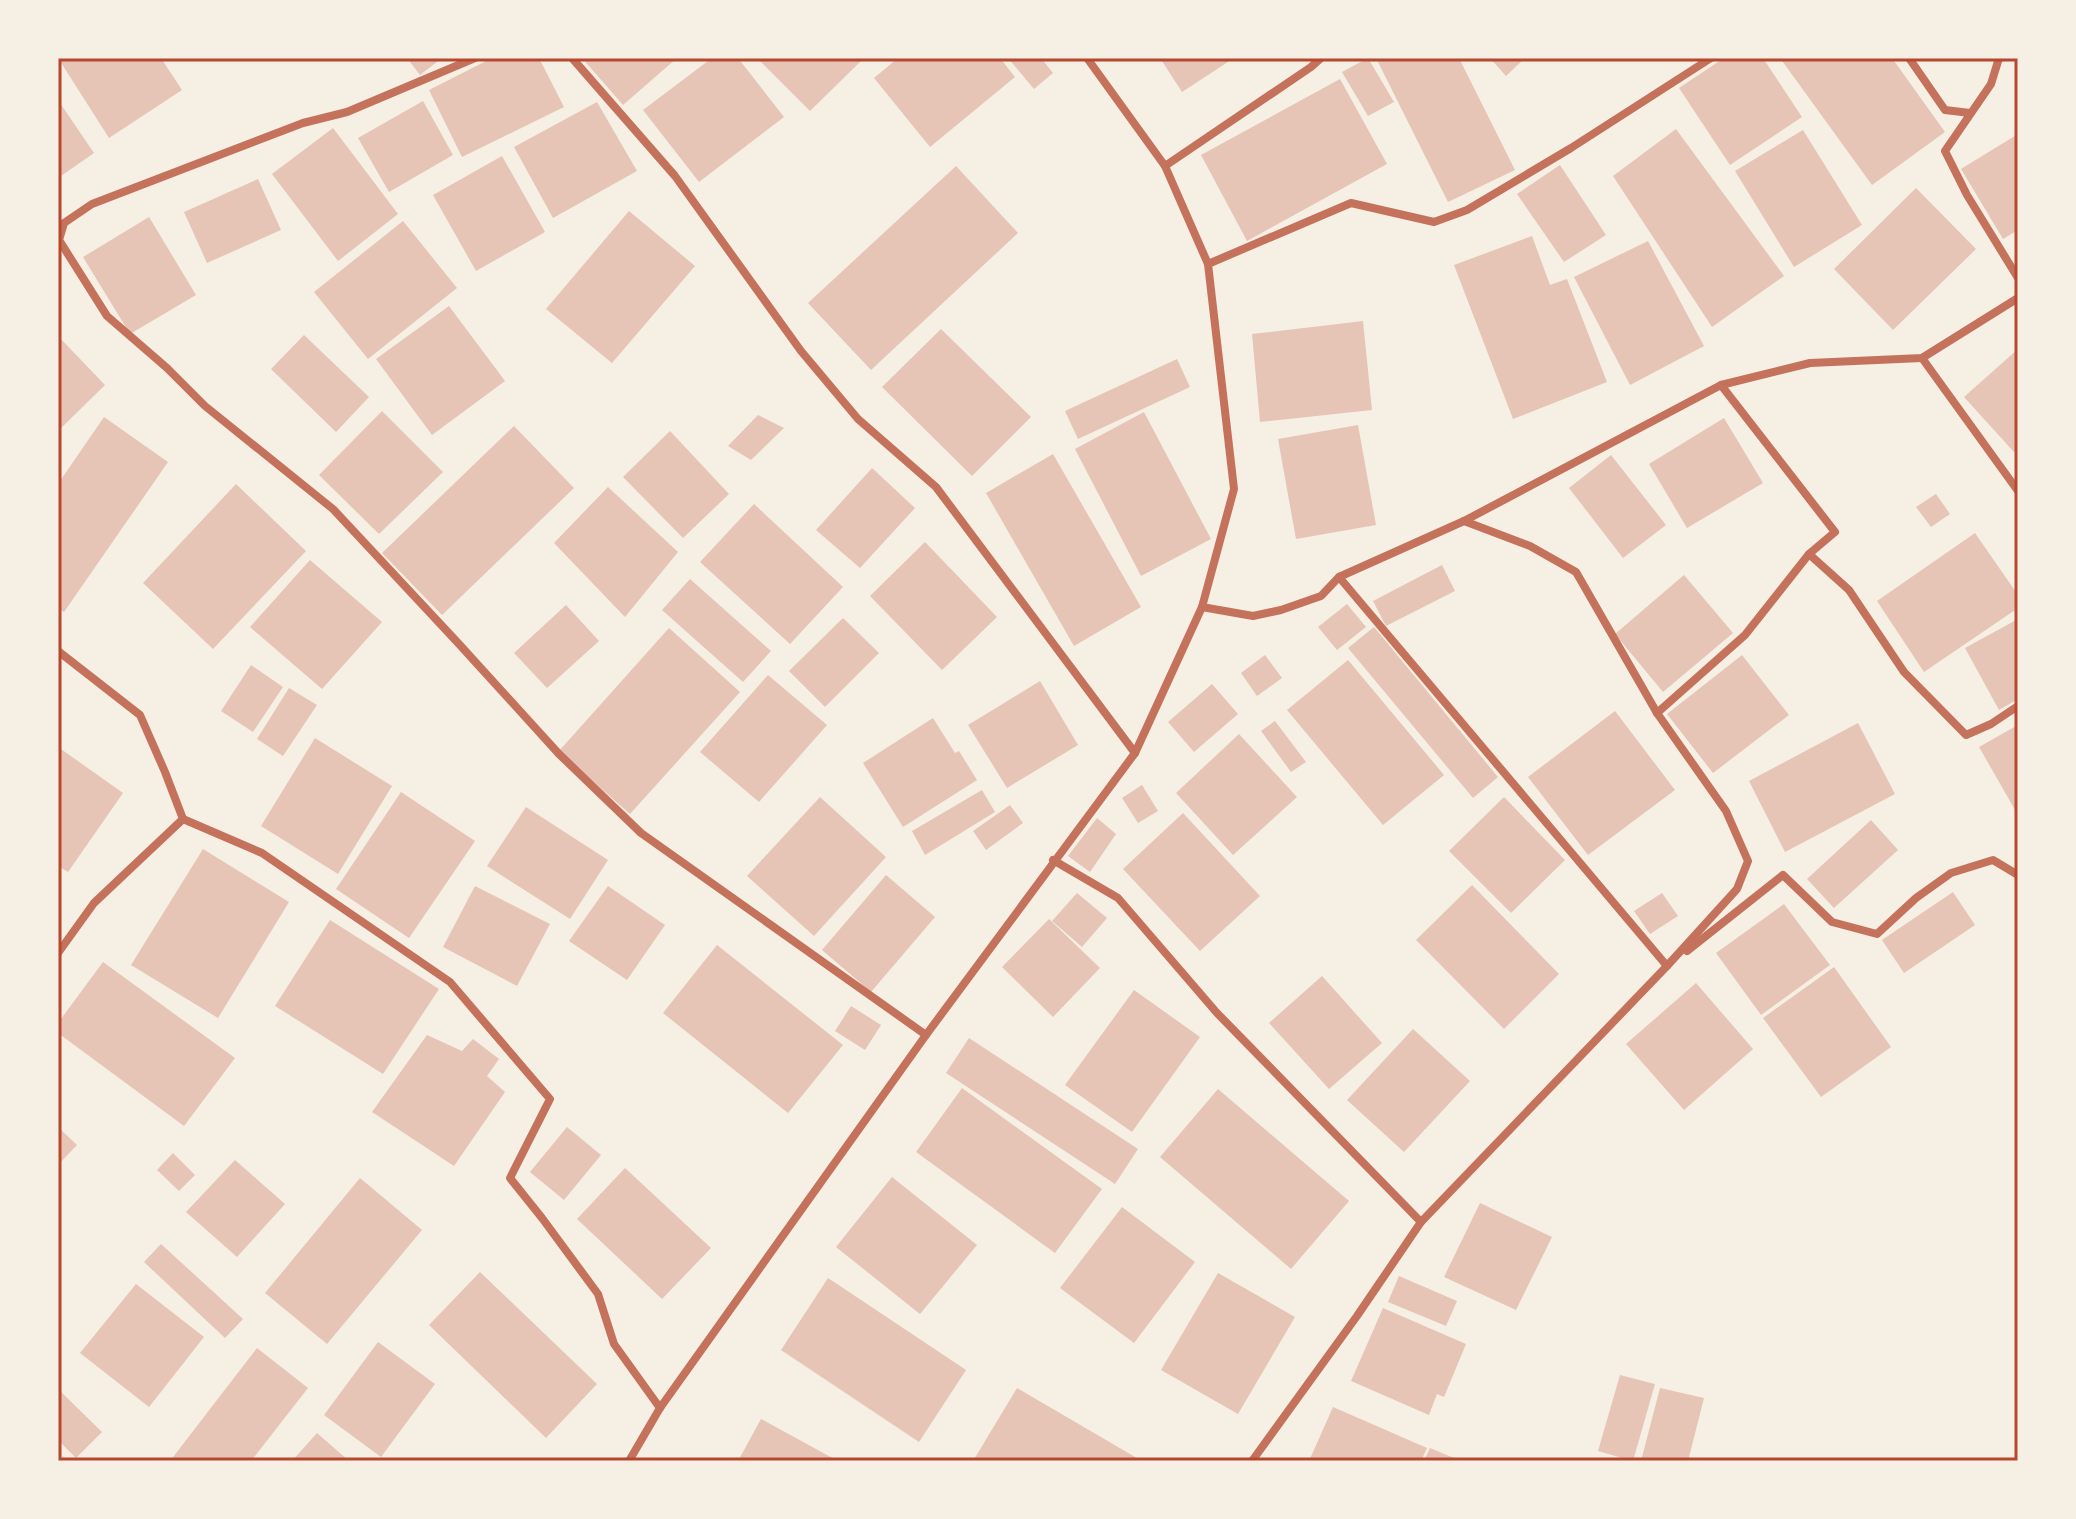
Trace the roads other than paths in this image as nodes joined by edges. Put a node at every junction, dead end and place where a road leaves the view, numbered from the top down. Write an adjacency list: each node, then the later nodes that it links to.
1 (475, 58): 29 (street)
2 (572, 58): 23 (street)
3 (1087, 58): 9 (street)
4 (1321, 58): 9 (street)
5 (1711, 58): 10 (street)
6 (1909, 58): 8 (street)
7 (1999, 58): 8 (street)
8 (1970, 113): 11 (street)
9 (1165, 166): 10 (street)
10 (1208, 264): 19 (street)
11 (2018, 278)
12 (2018, 298): 13 (street)
13 (1922, 358): 14 (street); 15 (street)
14 (1721, 385): 16 (street); 17 (street)
15 (2018, 491)
16 (1464, 521): 18 (street); 22 (street)
17 (1809, 554): 21 (street); 22 (street)
18 (1339, 577): 19 (street); 28 (street)
19 (1202, 607): 23 (street)
20 (58, 651): 24 (street)
21 (2018, 706)
22 (1657, 713): 28 (street)
23 (1135, 753): 25 (street)
24 (183, 819): 27 (street); 31 (street)
25 (1053, 860): 29 (street); 30 (street)
26 (2018, 875): 28 (street)
27 (58, 953)
28 (1667, 966): 30 (street)
29 (926, 1035): 31 (street)
30 (1421, 1222): 33 (street)
31 (660, 1408): 32 (street)
32 (629, 1461)
33 (1252, 1461)

